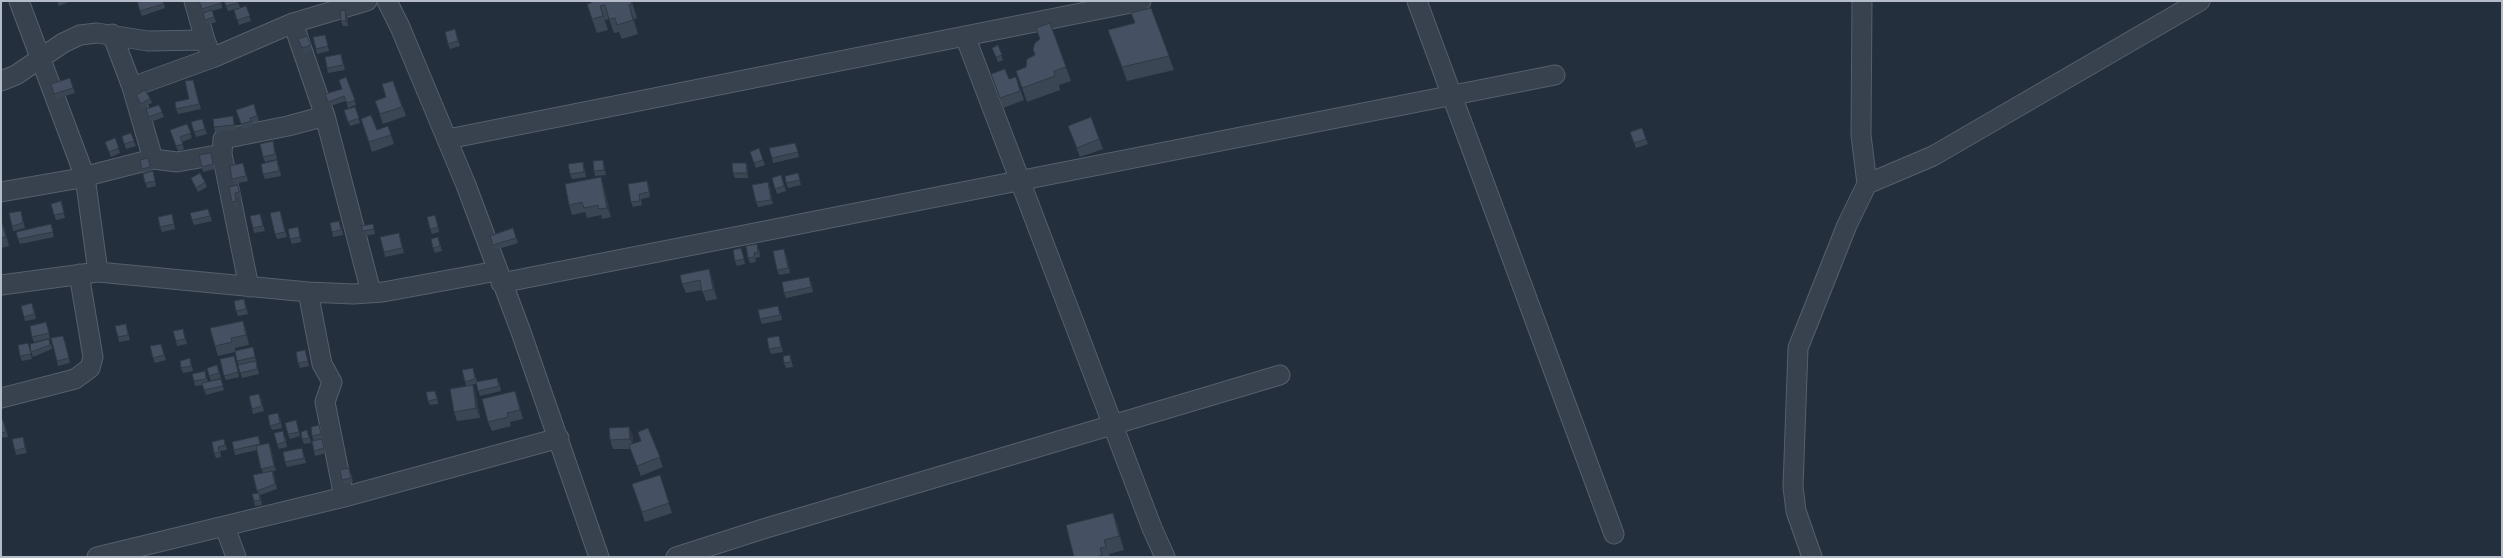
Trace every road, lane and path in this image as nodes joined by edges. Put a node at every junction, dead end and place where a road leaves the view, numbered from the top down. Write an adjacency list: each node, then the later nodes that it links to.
1 (19, 1): 13 (street)
2 (194, 1): 12 (street)
3 (367, 1): 9 (street)
4 (387, 1): 19 (street)
5 (1141, 1): 11 (street)
6 (1417, 1): 17 (street)
7 (1862, 1): 24 (street)
8 (2200, 1): 24 (street)
9 (293, 23): 12 (street); 18 (street)
10 (112, 34): 12 (street); 13 (street); 16 (street)
11 (965, 36): 19 (street); 23 (street)
12 (209, 49): 16 (street)
13 (40, 58): 15 (street); 22 (street)
14 (1555, 75): 17 (street)
15 (1, 81)
16 (132, 87): 21 (street)
17 (1452, 95): 23 (street); 39 (street)
18 (325, 116): 20 (street); 32 (street)
19 (448, 138): 28 (street)
20 (222, 154): 21 (street); 30 (street)
21 (153, 159): 22 (street)
22 (85, 177): 25 (street); 26 (street)
23 (1020, 181): 28 (street); 35 (street)
24 (1867, 184): 45 (street)
25 (1, 192)
26 (98, 272): 27 (street); 30 (street)
27 (79, 274): 29 (street); 34 (street)
28 (499, 277): 32 (street); 36 (street)
29 (1, 285)
30 (248, 286): 31 (street)
31 (308, 292): 32 (street); 37 (street)
32 (371, 292)
33 (1280, 375): 35 (street)
34 (1, 398)
35 (1112, 425): 43 (street); 44 (street)
36 (559, 438): 37 (street); 42 (street)
37 (344, 497): 38 (street)
38 (226, 527): 40 (street); 41 (street)
39 (1614, 534)
40 (97, 557)
41 (236, 557)
42 (599, 557)
43 (676, 557)
44 (1165, 557)
45 (1812, 557)

